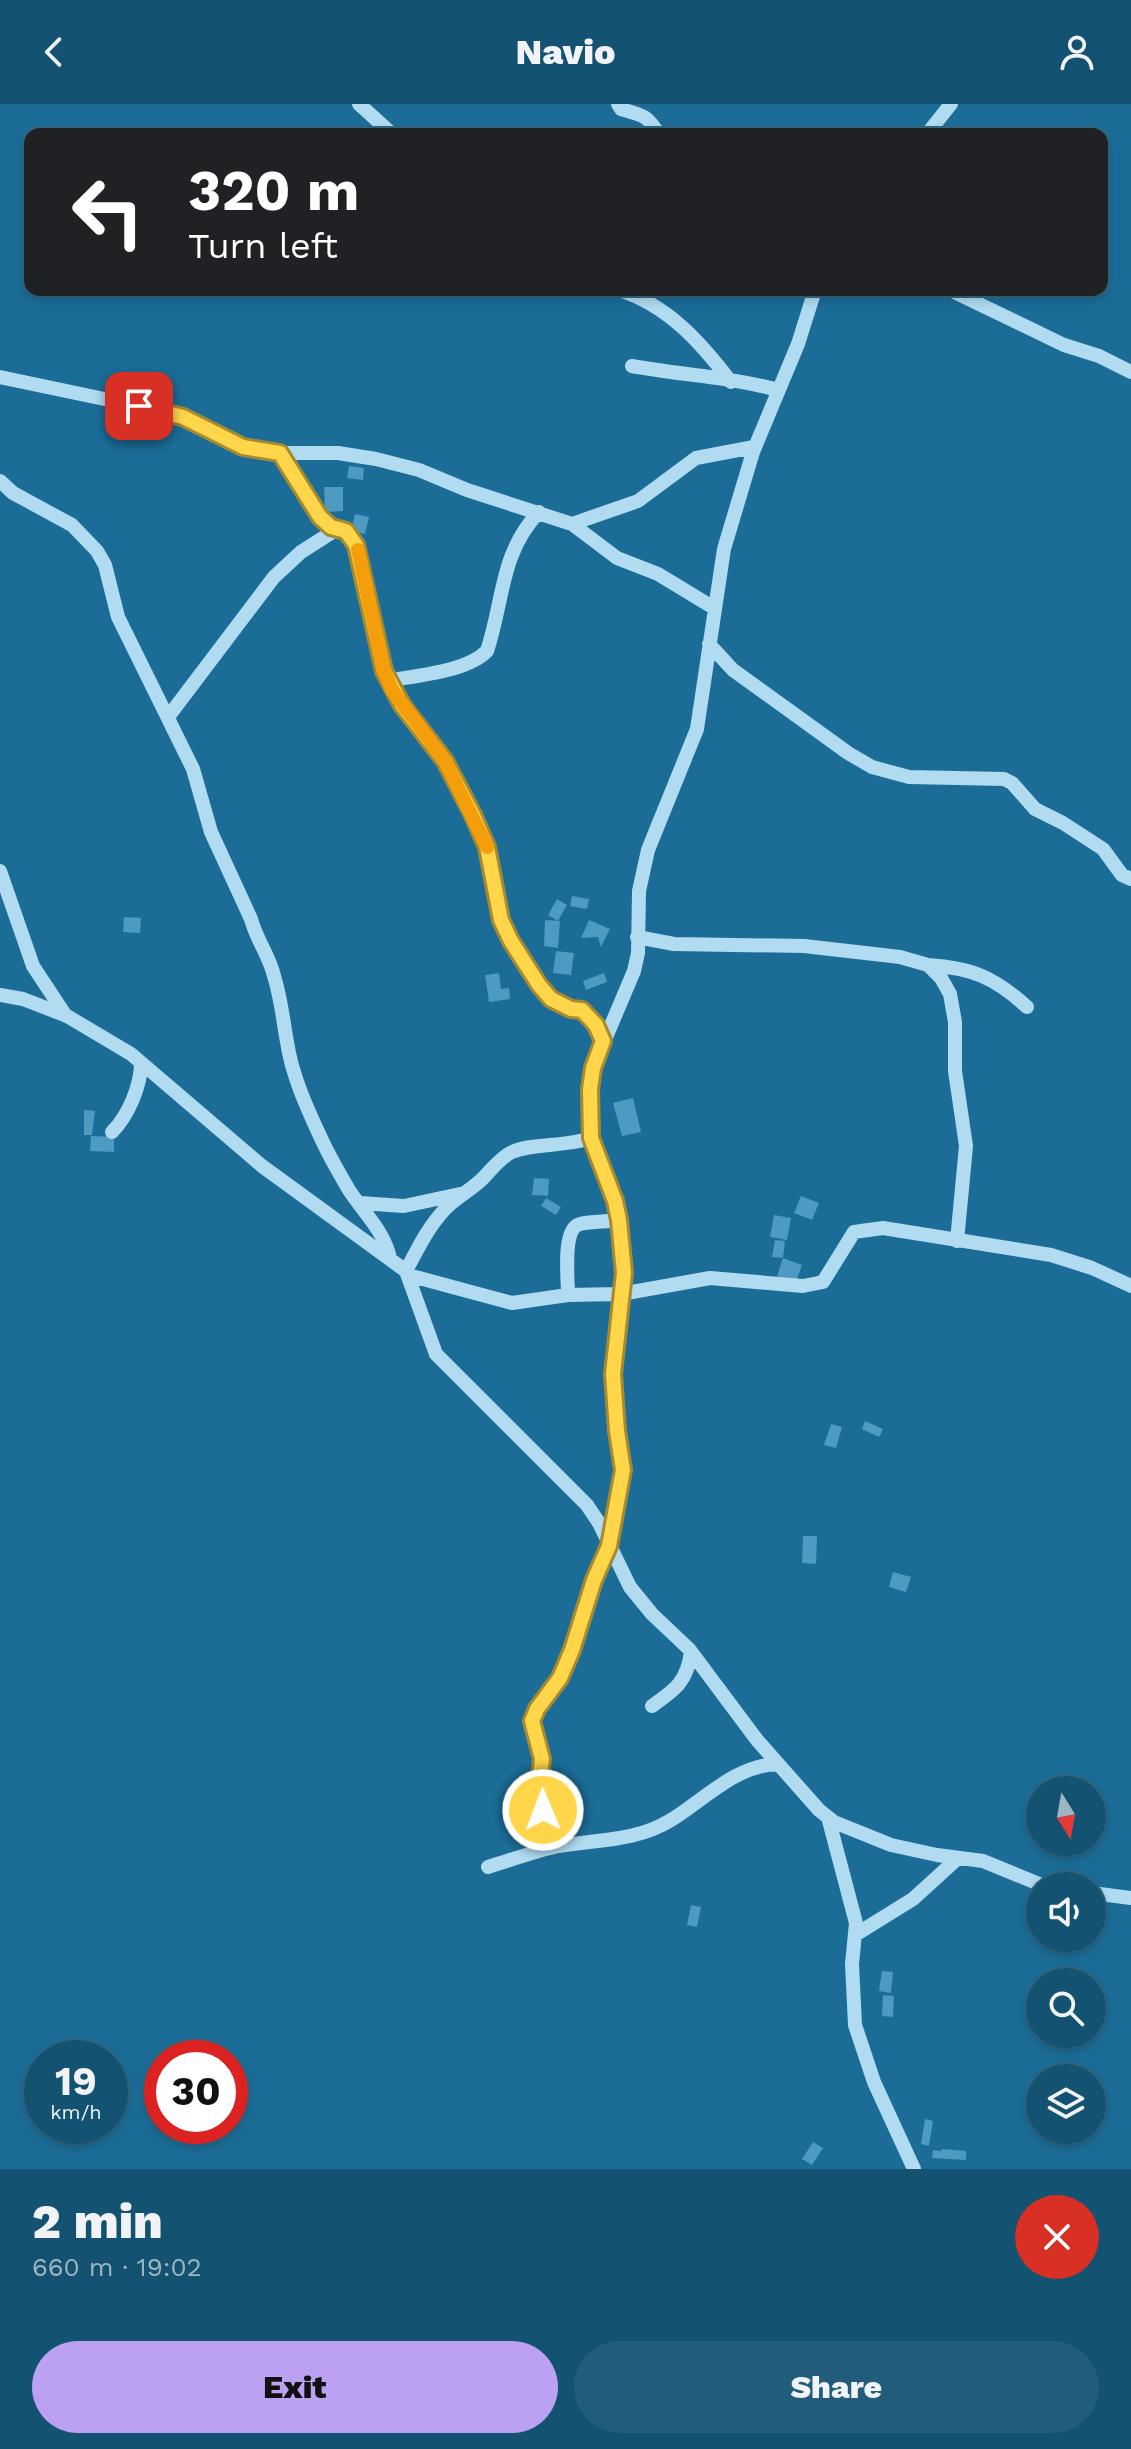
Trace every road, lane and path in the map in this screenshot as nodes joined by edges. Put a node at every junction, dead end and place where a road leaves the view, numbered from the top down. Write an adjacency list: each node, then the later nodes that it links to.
1 (359, 104): 4 (street)
2 (618, 104): 5 (street)
3 (951, 104): 6 (street)
4 (385, 128)
5 (655, 128)
6 (932, 128)
7 (630, 296): 13 (street)
8 (813, 296): 14 (street)
9 (962, 296): 11 (street)
10 (632, 366): 13 (street)
11 (1131, 372)
12 (0, 377): 16 (street)
13 (731, 382): 14 (street)
14 (778, 390): 15 (street)
15 (754, 447): 19 (street); 21 (street)
16 (280, 453): 18 (street); 20 (street)
17 (0, 481): 24 (street)
18 (539, 512): 19 (street); 23 (street)
19 (572, 524): 21 (street)
20 (337, 529): 23 (street); 24 (street)
21 (714, 608): 22 (street)
22 (709, 644): 26 (street); 27 (street)
23 (388, 681): 32 (street)
24 (168, 717): 37 (street)
25 (0, 871): 31 (street)
26 (1131, 879)
27 (637, 937): 28 (street); 32 (street)
28 (928, 965): 30 (street); 39 (street)
29 (0, 995): 31 (street)
30 (1027, 1007)
31 (67, 1016): 33 (street)
32 (603, 1041): 35 (street)
33 (141, 1063): 34 (street); 40 (street)
34 (112, 1132)
35 (591, 1138): 36 (street); 38 (street)
36 (468, 1192): 37 (street); 41 (street)
37 (360, 1203): 40 (street)
38 (619, 1220): 43 (street); 44 (street)
39 (957, 1241): 42 (street); 43 (street)
40 (390, 1258): 41 (street)
41 (407, 1273): 44 (street); 45 (street)
42 (1131, 1286)
43 (621, 1294): 44 (street); 45 (street)
44 (568, 1295)
45 (609, 1546): 46 (street); 50 (street)
46 (691, 1652): 47 (street); 48 (street)
47 (652, 1706)
48 (778, 1764): 49 (street); 50 (street)
49 (828, 1817): 51 (street); 56 (street)
50 (559, 1846): 52 (street)
51 (958, 1858): 53 (street); 56 (street)
52 (488, 1867)
53 (1026, 1879)
54 (1106, 1895): 55 (street)
55 (1131, 1898)
56 (855, 1935): 57 (street)
57 (914, 2169)

